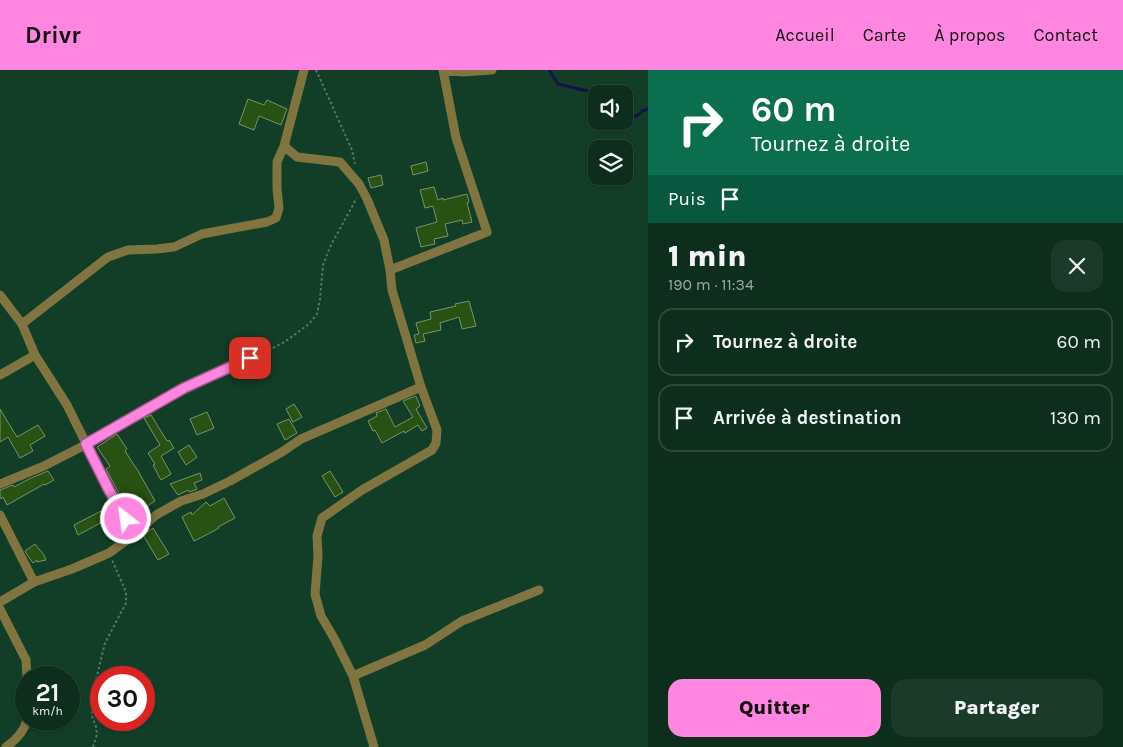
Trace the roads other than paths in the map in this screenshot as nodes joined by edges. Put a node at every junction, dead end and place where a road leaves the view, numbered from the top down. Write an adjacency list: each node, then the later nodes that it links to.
1 (304, 70): 4 (street)
2 (444, 70): 3 (street); 5 (street)
3 (492, 70)
4 (284, 146): 5 (street); 7 (street)
5 (390, 270): 11 (street)
6 (0, 295): 7 (street)
7 (22, 324): 9 (street)
8 (266, 351): 12 (street)
9 (35, 355): 10 (street); 12 (street)
10 (0, 375)
11 (421, 387): 15 (street); 21 (street)
12 (86, 444): 13 (street); 15 (street)
13 (0, 484)
14 (0, 515): 16 (street)
15 (135, 534): 16 (street)
16 (34, 582): 18 (street)
17 (539, 590): 21 (street)
18 (0, 602)
19 (0, 609): 20 (street)
20 (26, 666)
21 (354, 676): 24 (street)
22 (22, 731): 23 (street)
23 (6, 747)
24 (374, 747)

